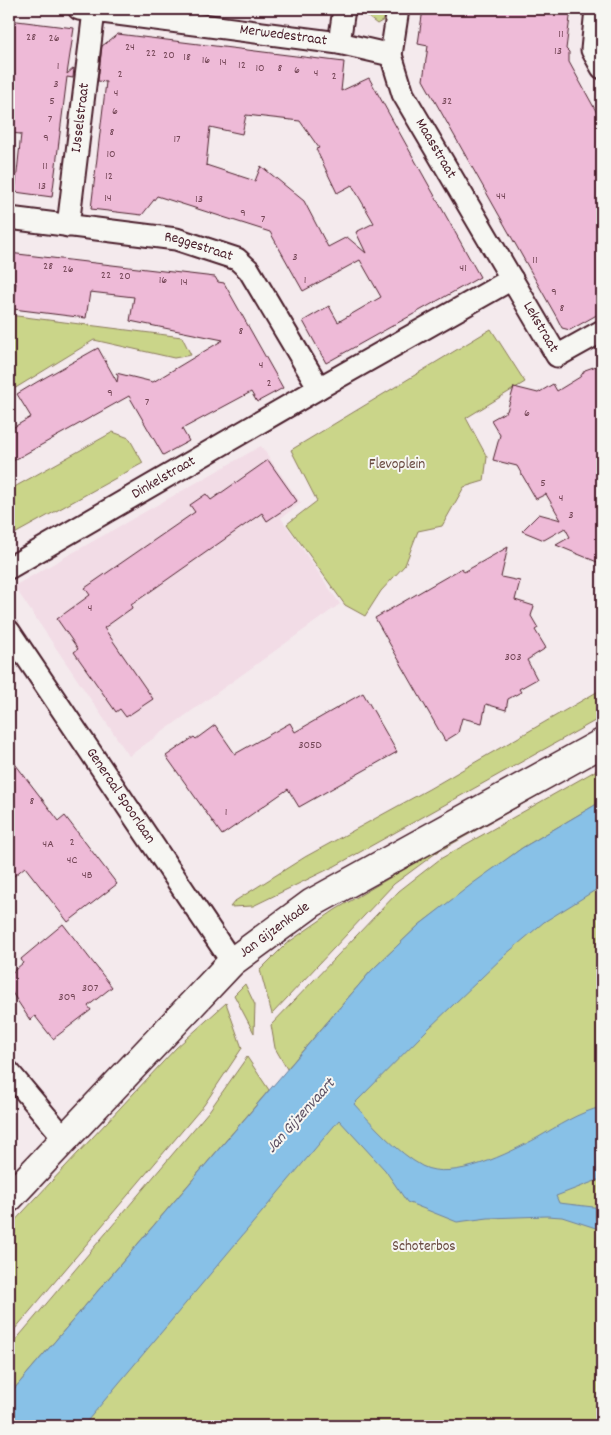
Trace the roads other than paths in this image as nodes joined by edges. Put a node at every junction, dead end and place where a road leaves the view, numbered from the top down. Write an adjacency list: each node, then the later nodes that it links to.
1 (344, 9): 5 (street, Merwedestraat)
2 (398, 9): 6 (street, Maasstraat)
3 (596, 9): 7 (street)
4 (86, 10): 5 (street, Merwedestraat); 9 (street, IJsselstraat)
5 (339, 43): 6 (street, Merwedestraat)
6 (391, 55): 10 (street, Maasstraat)
7 (602, 68)
8 (9, 218): 9 (street, Reggestraat)
9 (68, 226): 12 (street, Reggestraat)
10 (512, 279): 11 (street, Lekstraat); 12 (street)
11 (602, 331)
12 (319, 388): 13 (street, Dinkelstraat)
13 (9, 568)
14 (9, 631): 16 (street, Generaal Spoorlaan)
15 (602, 743): 16 (street, Jan Gijzenkade)
16 (232, 962): 18 (street, Jan Gijzenkade)
17 (9, 1072): 18 (street)
18 (65, 1139): 19 (street, Jan Gijzenkade)
19 (9, 1198)

